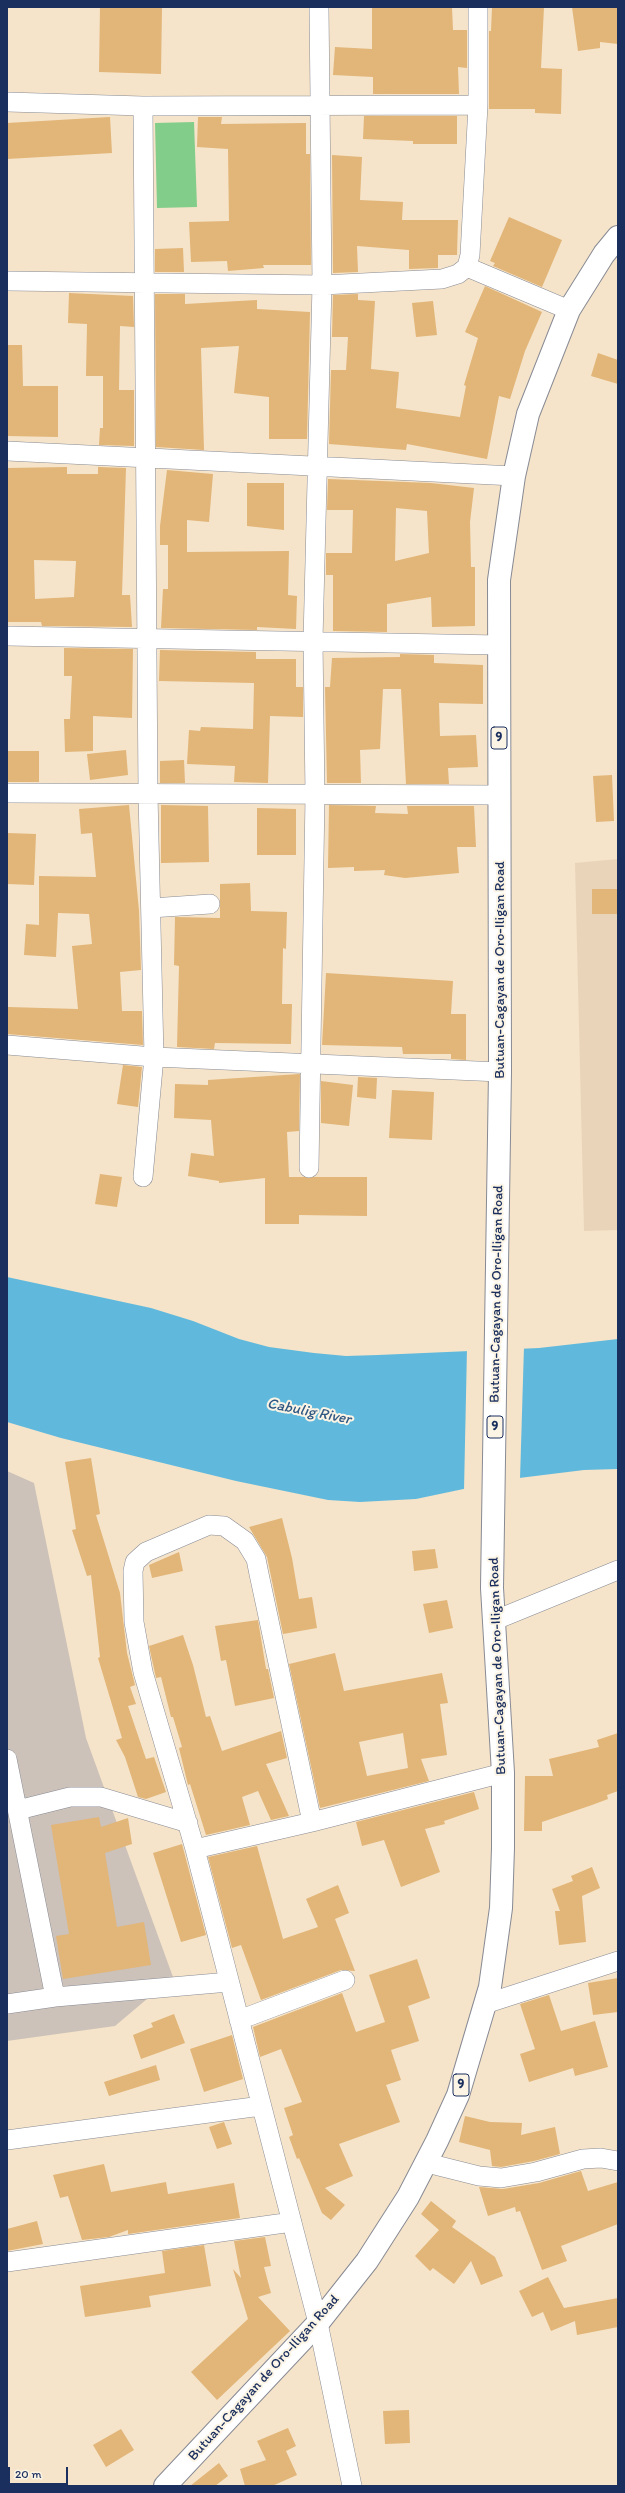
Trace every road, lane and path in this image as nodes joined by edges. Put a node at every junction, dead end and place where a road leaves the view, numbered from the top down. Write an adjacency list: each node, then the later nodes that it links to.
1 (319, 7): 4 (street)
2 (478, 7): 5 (street)
3 (7, 102): 6 (street)
4 (320, 105): 5 (street); 6 (street); 11 (street)
5 (478, 105): 8 (street)
6 (143, 106): 10 (street)
7 (618, 237): 12 (highway, Butuan-Cagayan de Oro-Iligan Road / 9)
8 (467, 267): 11 (street); 12 (street)
9 (7, 281): 10 (street)
10 (145, 284): 11 (street); 14 (street)
11 (322, 285): 15 (street)
12 (569, 310): 16 (highway, Butuan-Cagayan de Oro-Iligan Road / 9)
13 (7, 450): 14 (street)
14 (146, 458): 15 (street); 18 (street)
15 (318, 466): 16 (street); 19 (street)
16 (514, 476): 20 (highway, Butuan-Cagayan de Oro-Iligan Road / 9)
17 (7, 636): 18 (street)
18 (147, 638): 19 (street); 22 (street)
19 (313, 640): 20 (street); 24 (street)
20 (499, 645): 23 (highway, Butuan-Cagayan de Oro-Iligan Road / 9)
21 (7, 793): 22 (street)
22 (148, 794): 24 (street); 26 (street)
23 (499, 795): 24 (street); 30 (highway, Butuan-Cagayan de Oro-Iligan Road / 9)
24 (316, 796): 29 (street)
25 (210, 904): 26 (street)
26 (151, 908): 28 (street)
27 (7, 1045): 28 (street)
28 (154, 1057): 29 (street); 32 (street)
29 (310, 1064): 30 (street); 31 (street)
30 (500, 1072): 34 (highway, Butuan-Cagayan de Oro-Iligan Road / 9)
31 (309, 1168)
32 (143, 1177)
33 (618, 1570): 34 (street)
34 (493, 1620): 36 (highway, Butuan-Cagayan de Oro-Iligan Road / 9)
35 (7, 1759): 37 (street)
36 (503, 1773): 38 (street); 46 (highway, Butuan-Cagayan de Oro-Iligan Road / 9)
37 (18, 1810): 39 (street); 44 (street)
38 (312, 1822): 39 (street); 40 (street)
39 (188, 1823): 40 (street)
40 (195, 1849): 43 (street)
41 (618, 1961): 46 (street)
42 (345, 1980): 47 (street)
43 (229, 1982): 44 (street); 47 (street)
44 (55, 1997): 45 (street)
45 (7, 2004)
46 (485, 2004): 51 (highway, Butuan-Cagayan de Oro-Iligan Road / 9)
47 (239, 2020): 48 (street)
48 (262, 2106): 49 (street); 52 (street)
49 (7, 2140)
50 (618, 2161): 51 (street)
51 (427, 2163): 54 (highway, Butuan-Cagayan de Oro-Iligan Road / 9)
52 (292, 2222): 53 (street); 54 (street)
53 (7, 2262)
54 (318, 2323): 55 (highway, Butuan-Cagayan de Oro-Iligan Road / 9); 56 (street)
55 (165, 2486)
56 (352, 2486)

